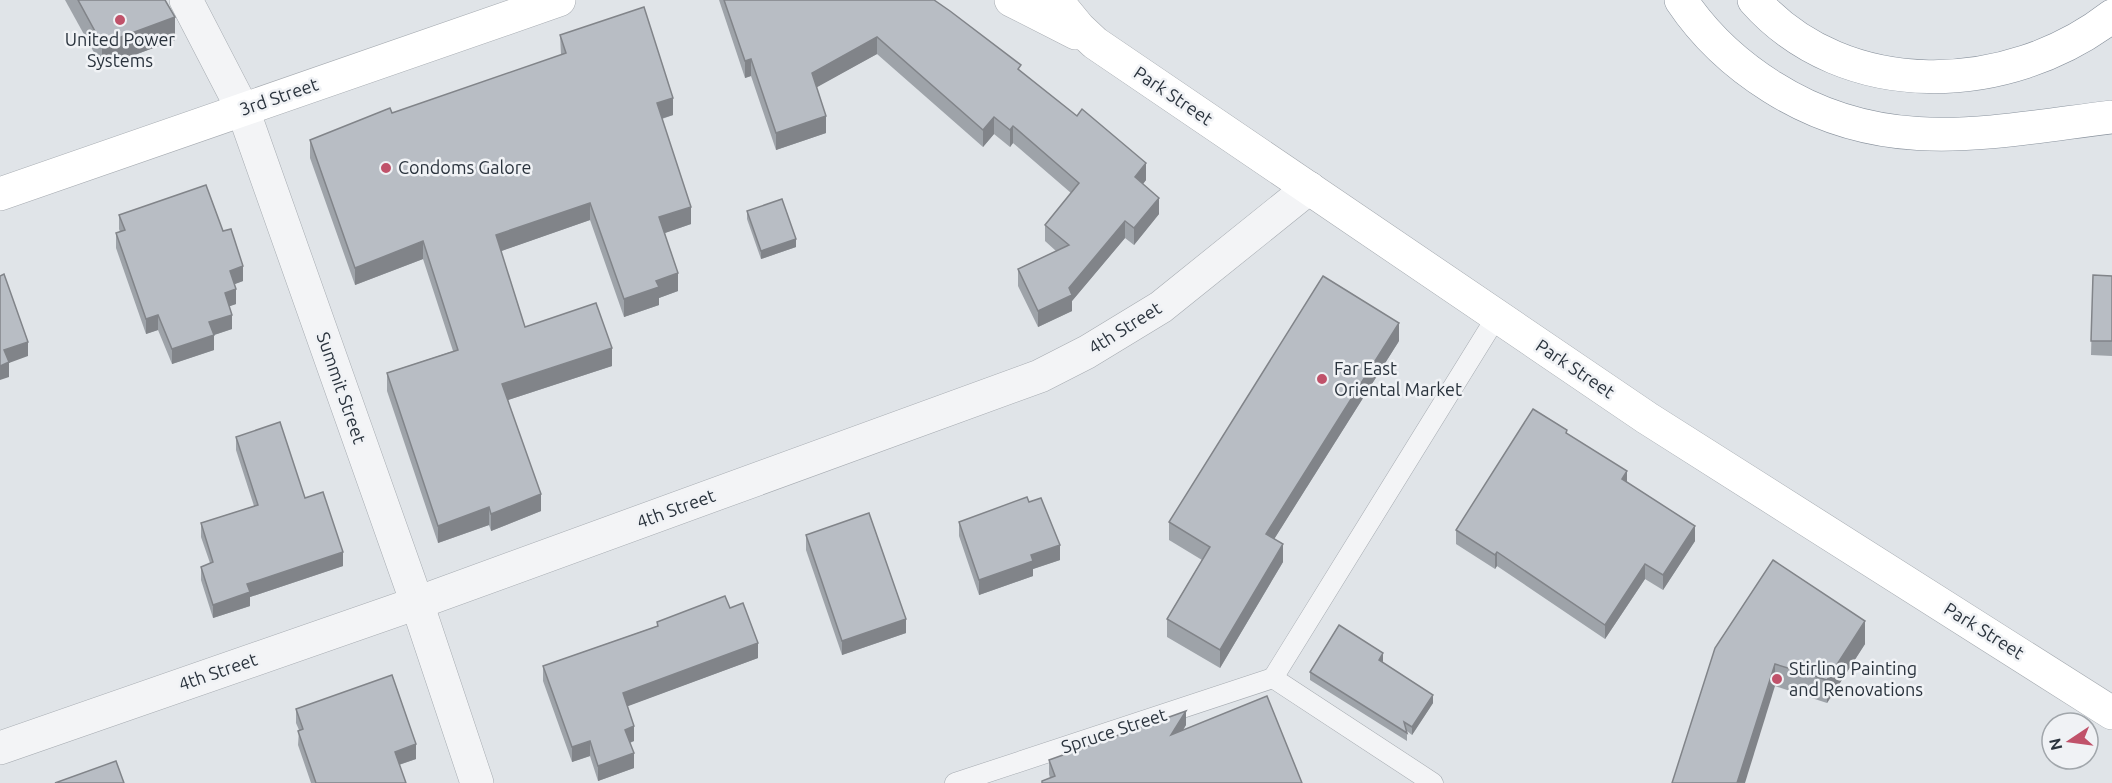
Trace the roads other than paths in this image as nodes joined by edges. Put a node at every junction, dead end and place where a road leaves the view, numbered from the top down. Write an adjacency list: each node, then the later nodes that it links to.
1 (186, 0): 9 (street, Summit Street)
2 (559, 0): 9 (main road, 3rd Street)
3 (1011, 0): 8 (main road)
4 (1056, 0): 8 (main road, Park Street)
5 (1682, 0): 10 (main road)
6 (1754, 0): 7 (main road)
7 (2112, 16)
8 (1095, 43): 11 (main road, Park Street)
9 (243, 110): 12 (main road, 3rd Street); 14 (street, Summit Street)
10 (2112, 117)
11 (1309, 188): 13 (main road, Park Street); 14 (street, 4th Street)
12 (0, 194)
13 (1497, 316): 15 (lane); 16 (main road, Park Street)
14 (417, 603): 17 (street, 4th Street); 18 (street, Summit Street)
15 (1273, 678): 19 (lane, Spruce Street); 20 (lane)
16 (2112, 712)
17 (0, 748)
18 (477, 783)
19 (955, 783)
20 (1432, 783)

